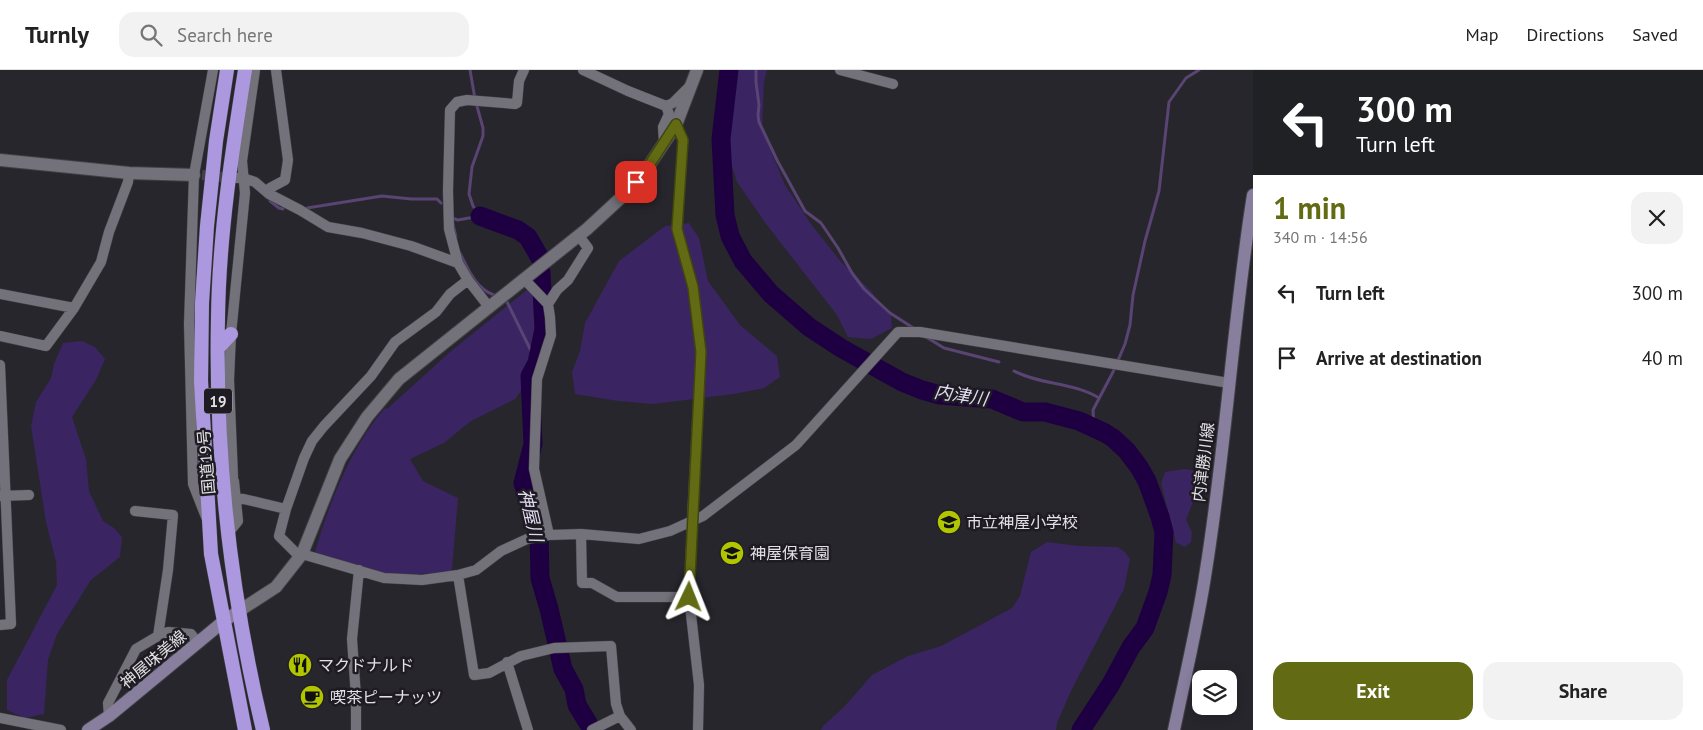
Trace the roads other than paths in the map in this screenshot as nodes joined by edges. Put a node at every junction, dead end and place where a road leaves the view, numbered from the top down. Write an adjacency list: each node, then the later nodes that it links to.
1 (213, 70): 17 (street)
2 (227, 70): 40 (highway, 国道19号 / 19)
3 (246, 70): 31 (highway, 国道19号 / 19)
4 (256, 70): 18 (street)
5 (276, 70): 19 (street)
6 (524, 70): 22 (street)
7 (583, 70): 12 (street)
8 (697, 70): 11 (street)
9 (840, 70): 10 (street)
10 (893, 84)
11 (692, 85): 12 (street); 13 (street)
12 (666, 106): 14 (street)
13 (676, 124): 14 (street); 39 (street)
14 (664, 143): 21 (street)
15 (0, 160): 16 (street)
16 (129, 173): 17 (street); 28 (street)
17 (198, 175): 40 (street)
18 (240, 178): 19 (street); 29 (street)
19 (269, 194): 22 (street)
20 (1253, 195): 33 (main road, 内津勝川線)
21 (579, 236): 23 (street); 26 (street)
22 (458, 263): 24 (street)
23 (524, 279): 26 (street); 27 (street)
24 (468, 280): 27 (street); 37 (street)
25 (0, 294): 28 (street)
26 (544, 300): 42 (street)
27 (489, 307): 43 (street)
28 (74, 308): 30 (street)
29 (231, 334): 31 (highway); 36 (street)
30 (0, 336)
31 (218, 348): 36 (highway, 国道19号 / 19)
32 (0, 365): 35 (street)
33 (1229, 383): 39 (street); 65 (main road, 内津勝川線)
34 (28, 495): 35 (street)
35 (3, 496): 49 (street)
36 (231, 497): 37 (street); 47 (highway, 国道19号 / 19)
37 (286, 509): 43 (street)
38 (135, 511): 50 (street)
39 (692, 520): 41 (street); 46 (street)
40 (209, 524): 48 (highway, 国道19号 / 19)
41 (581, 534): 42 (street); 46 (street)
42 (549, 535): 45 (street)
43 (301, 556): 44 (street); 47 (street)
44 (359, 570): 45 (street); 60 (street)
45 (458, 575): 52 (street)
46 (689, 597): 64 (street)
47 (239, 611): 48 (main road, 神屋味美線); 59 (highway, 国道19号 / 19)
48 (224, 621): 51 (main road, 神屋味美線); 58 (highway, 国道19号 / 19)
49 (0, 625)
50 (158, 636): 51 (street); 53 (street)
51 (198, 643): 53 (main road, 神屋味美線)
52 (507, 662): 54 (street); 61 (street)
53 (110, 716): 57 (main road, 神屋味美線)
54 (620, 716): 62 (street); 63 (street)
55 (0, 718): 56 (street)
56 (62, 730)
57 (88, 730)
58 (245, 730)
59 (263, 730)
60 (356, 730)
61 (528, 730)
62 (592, 730)
63 (631, 730)
64 (698, 730)
65 (1174, 730)

